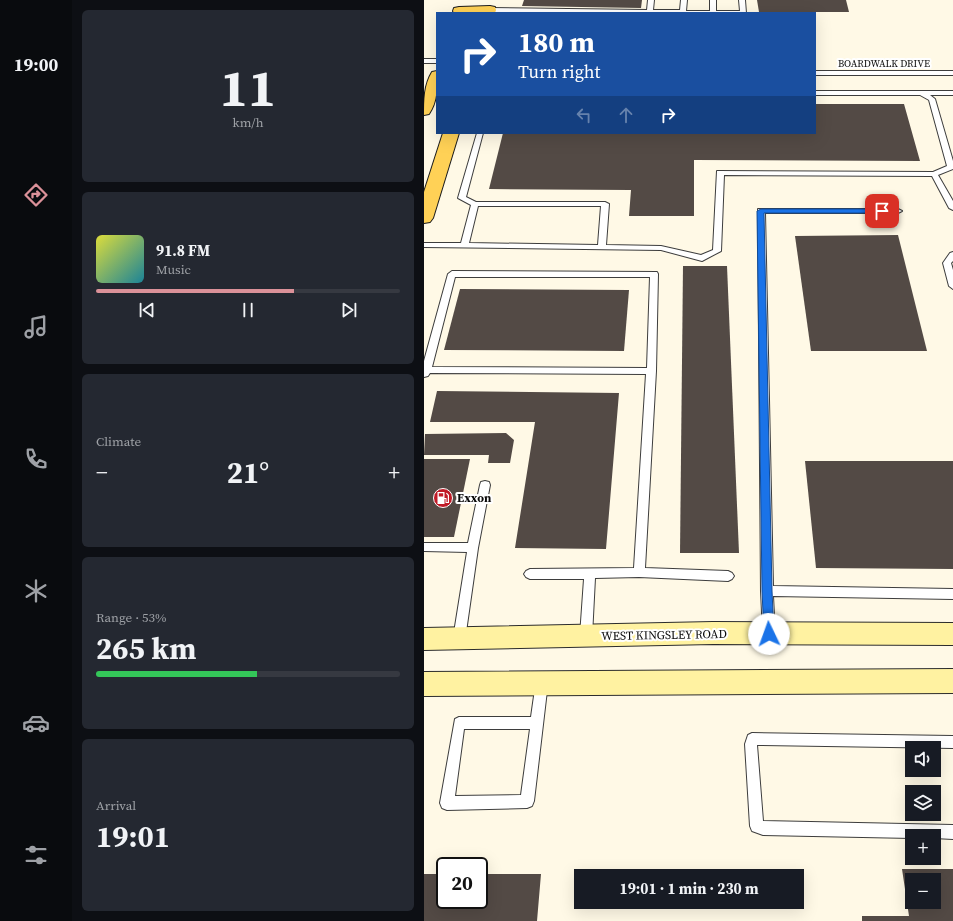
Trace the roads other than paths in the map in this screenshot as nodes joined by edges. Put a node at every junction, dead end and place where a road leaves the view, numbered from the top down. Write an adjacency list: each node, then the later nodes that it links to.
1 (651, 0): 7 (lane)
2 (684, 0): 8 (lane)
3 (713, 0): 9 (lane)
4 (742, 0): 10 (lane)
5 (460, 8): 6 (main road)
6 (491, 8): 7 (lane)
7 (650, 11): 8 (lane)
8 (684, 12): 9 (lane)
9 (713, 12): 10 (lane)
10 (742, 12)
11 (424, 61): 12 (lane)
12 (436, 61)
13 (816, 73): 14 (lane, BOARDWALK DRIVE)
14 (953, 74)
15 (436, 78): 16 (main road)
16 (431, 90): 20 (main road)
17 (816, 93): 18 (lane)
18 (921, 93): 19 (lane); 23 (lane)
19 (953, 93)
20 (424, 110)
21 (451, 134): 27 (main road)
22 (480, 134): 24 (lane)
23 (934, 174): 25 (lane); 30 (lane)
24 (475, 204): 29 (lane); 30 (lane)
25 (953, 208)
26 (898, 211): 42 (lane)
27 (424, 218)
28 (424, 245): 29 (lane)
29 (464, 245): 30 (lane)
30 (602, 247)
31 (953, 255): 32 (lane)
32 (953, 286)
33 (651, 371): 34 (lane); 34 (lane); 38 (lane)
34 (425, 372)
35 (485, 485): 37 (lane)
36 (424, 547): 37 (lane)
37 (473, 548): 48 (lane)
38 (639, 572): 40 (lane); 41 (lane)
39 (530, 574): 40 (lane)
40 (590, 574): 46 (lane)
41 (728, 576)
42 (767, 591): 43 (lane); 44 (lane)
43 (953, 594)
44 (769, 634): 45 (main road, WEST KINGSLEY ROAD); 46 (main road, WEST KINGSLEY ROAD)
45 (953, 634)
46 (586, 636): 48 (main road, WEST KINGSLEY ROAD)
47 (424, 639): 48 (main road, WEST KINGSLEY ROAD)
48 (460, 640)
49 (953, 681): 50 (main road)
50 (542, 682): 51 (main road); 52 (lane)
51 (424, 684)
52 (537, 723): 52 (lane)
53 (953, 742): 54 (lane)
54 (953, 832)

